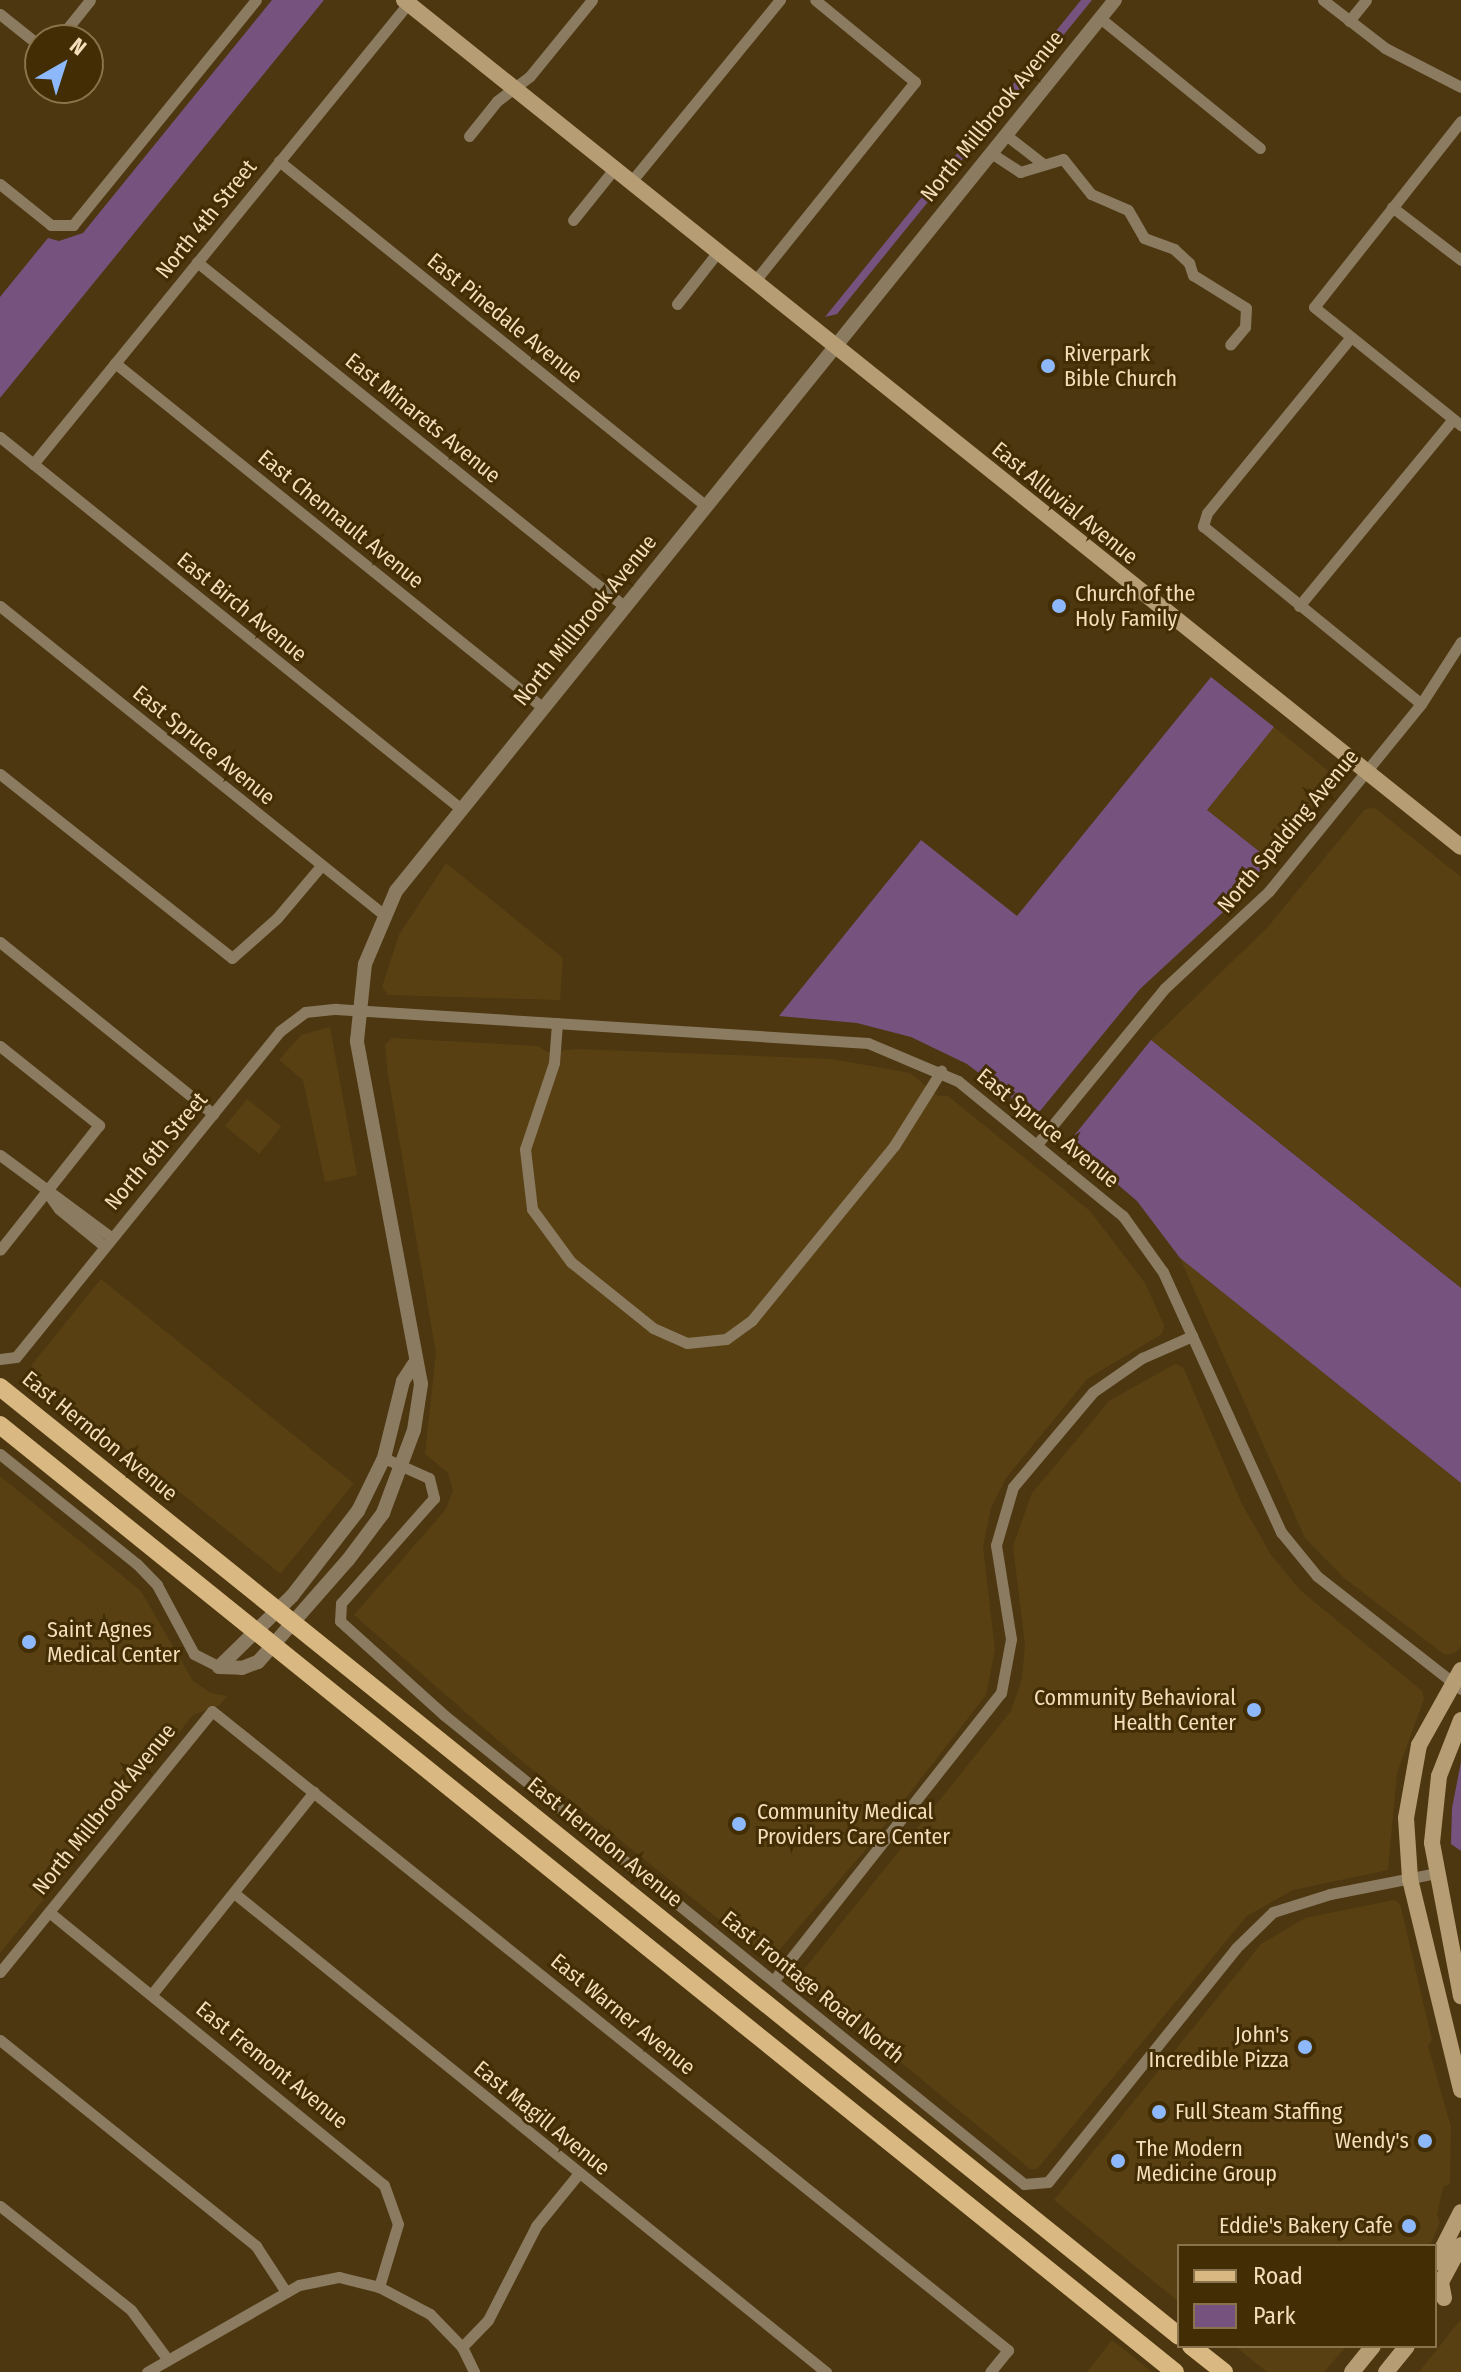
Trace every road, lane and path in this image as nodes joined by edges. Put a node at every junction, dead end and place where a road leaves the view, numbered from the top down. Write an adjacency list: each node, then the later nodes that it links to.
1 (90, 0): 13 (street)
2 (256, 0): 26 (street)
3 (592, 0): 16 (street)
4 (780, 0): 25 (street)
5 (815, 0): 32 (street)
6 (1115, 0): 11 (street, North Millbrook Avenue)
7 (1323, 0): 12 (street)
8 (1366, 0): 12 (street)
9 (408, 1): 16 (main road, East Alluvial Avenue); 22 (street, North 4th Street)
10 (0, 14): 14 (street)
11 (1100, 18): 18 (street, North Millbrook Avenue); 20 (street)
12 (1349, 21): 15 (street)
13 (71, 24)
14 (24, 33)
15 (1461, 87)
16 (513, 89): 19 (street); 24 (main road, East Alluvial Avenue)
17 (1461, 121): 27 (street)
18 (1006, 135): 21 (street, North Millbrook Avenue); 23 (street)
19 (469, 136)
20 (1260, 148)
21 (991, 153): 23 (street); 36 (street, North Millbrook Avenue)
22 (279, 161): 31 (street, North 4th Street); 41 (street, East Pinedale Avenue)
23 (1042, 163): 35 (street)
24 (614, 169): 25 (main road, East Alluvial Avenue); 28 (street)
25 (630, 183): 29 (main road, East Alluvial Avenue)
26 (0, 184)
27 (1392, 207): 30 (street); 34 (street)
28 (573, 220)
29 (717, 253): 32 (main road, East Alluvial Avenue); 33 (street)
30 (1461, 260)
31 (197, 262): 37 (street, North 4th Street); 43 (street, East Minarets Avenue)
32 (754, 282): 36 (main road, East Alluvial Avenue)
33 (677, 304)
34 (1351, 337): 38 (street); 44 (street)
35 (1230, 345)
36 (834, 347): 41 (street, North Millbrook Avenue); 48 (main road, East Alluvial Avenue)
37 (115, 363): 40 (street, North 4th Street); 47 (street, East Chennault Avenue)
38 (1457, 422): 44 (street)
39 (0, 437): 40 (street, East Birch Avenue)
40 (33, 464): 50 (street, East Birch Avenue)
41 (706, 506): 43 (street, North Millbrook Avenue)
42 (0, 606): 52 (street, East Spruce Avenue)
43 (624, 606): 47 (street, North Millbrook Avenue)
44 (1299, 606): 46 (street)
45 (1461, 642): 46 (street, North Spalding Avenue)
46 (1421, 704): 48 (street, North Spalding Avenue)
47 (542, 707): 50 (street, North Millbrook Avenue)
48 (1365, 772): 51 (main road, East Alluvial Avenue); 60 (street, North Spalding Avenue)
49 (0, 774): 52 (street)
50 (460, 808): 53 (street, North Millbrook Avenue)
51 (1461, 847)
52 (321, 866): 53 (street, East Spruce Avenue)
53 (384, 915): 55 (street, North Millbrook Avenue)
54 (0, 942): 59 (street)
55 (358, 1011): 56 (street, East Spruce Avenue); 59 (street, North 6th Street); 67 (street, North Millbrook Avenue)
56 (557, 1023): 58 (street, East Spruce Avenue); 58 (street)
57 (0, 1046): 62 (street)
58 (941, 1071): 60 (street, East Spruce Avenue)
59 (213, 1114): 63 (street, North 6th Street)
60 (1038, 1143): 65 (street, East Spruce Avenue)
61 (0, 1155): 62 (street)
62 (47, 1191): 63 (street); 64 (street)
63 (108, 1242): 66 (street, North 6th Street)
64 (0, 1250)
65 (1192, 1336): 78 (street, East Spruce Avenue); 87 (street)
66 (4, 1360)
67 (414, 1364): 71 (street, North Millbrook Avenue); 72 (street, North Millbrook Avenue)
68 (0, 1387): 73 (main road, East Herndon Avenue)
69 (0, 1425): 75 (main road)
70 (0, 1454): 77 (street)
71 (384, 1458): 72 (street, East Frontage Road North); 73 (street, North Millbrook Avenue)
72 (403, 1465): 74 (street, North Millbrook Avenue); 87 (street, East Frontage Road North)
73 (278, 1610): 74 (main road, East Herndon Avenue); 75 (street, North Millbrook Avenue)
74 (295, 1623): 76 (street, North Millbrook Avenue); 102 (main road, East Herndon Avenue)
75 (257, 1631): 76 (main road); 77 (street, North Millbrook Avenue)
76 (275, 1645): 77 (street, North Millbrook Avenue); 112 (main road)
77 (219, 1667)
78 (1458, 1681): 83 (main road)
79 (212, 1711): 81 (street, East Warner Avenue); 85 (street, North Millbrook Avenue)
80 (1461, 1720): 82 (main road)
81 (314, 1792): 84 (street); 111 (street, East Warner Avenue)
82 (1436, 1873): 83 (street); 89 (main road)
83 (1410, 1879): 87 (street, East Frontage Road North); 91 (main road)
84 (234, 1893): 88 (street); 93 (street, East Magill Avenue)
85 (49, 1912): 86 (street, North Millbrook Avenue); 88 (street, East Fremont Avenue)
86 (0, 1972)
87 (774, 1980)
88 (152, 1994): 99 (street, East Fremont Avenue)
89 (1461, 1996)
90 (0, 2040): 100 (street)
91 (1458, 2069): 92 (main road)
92 (1461, 2090)
93 (579, 2173): 103 (street); 108 (street, East Magill Avenue)
94 (0, 2206): 107 (street)
95 (1461, 2212): 97 (main road)
96 (1461, 2245): 101 (main road)
97 (1437, 2259)
98 (1461, 2269): 101 (main road)
99 (379, 2287): 100 (street); 103 (street)
100 (286, 2292): 107 (street)
101 (1440, 2304)
102 (1177, 2334)
103 (462, 2347): 110 (street)
104 (1194, 2348): 113 (main road)
105 (1371, 2348): 114 (main road)
106 (1405, 2348): 115 (main road)
107 (168, 2360): 109 (street)
108 (825, 2371)
109 (147, 2372)
110 (474, 2372)
111 (990, 2372)
112 (1175, 2372)
113 (1224, 2372)
114 (1352, 2372)
115 (1386, 2372)

